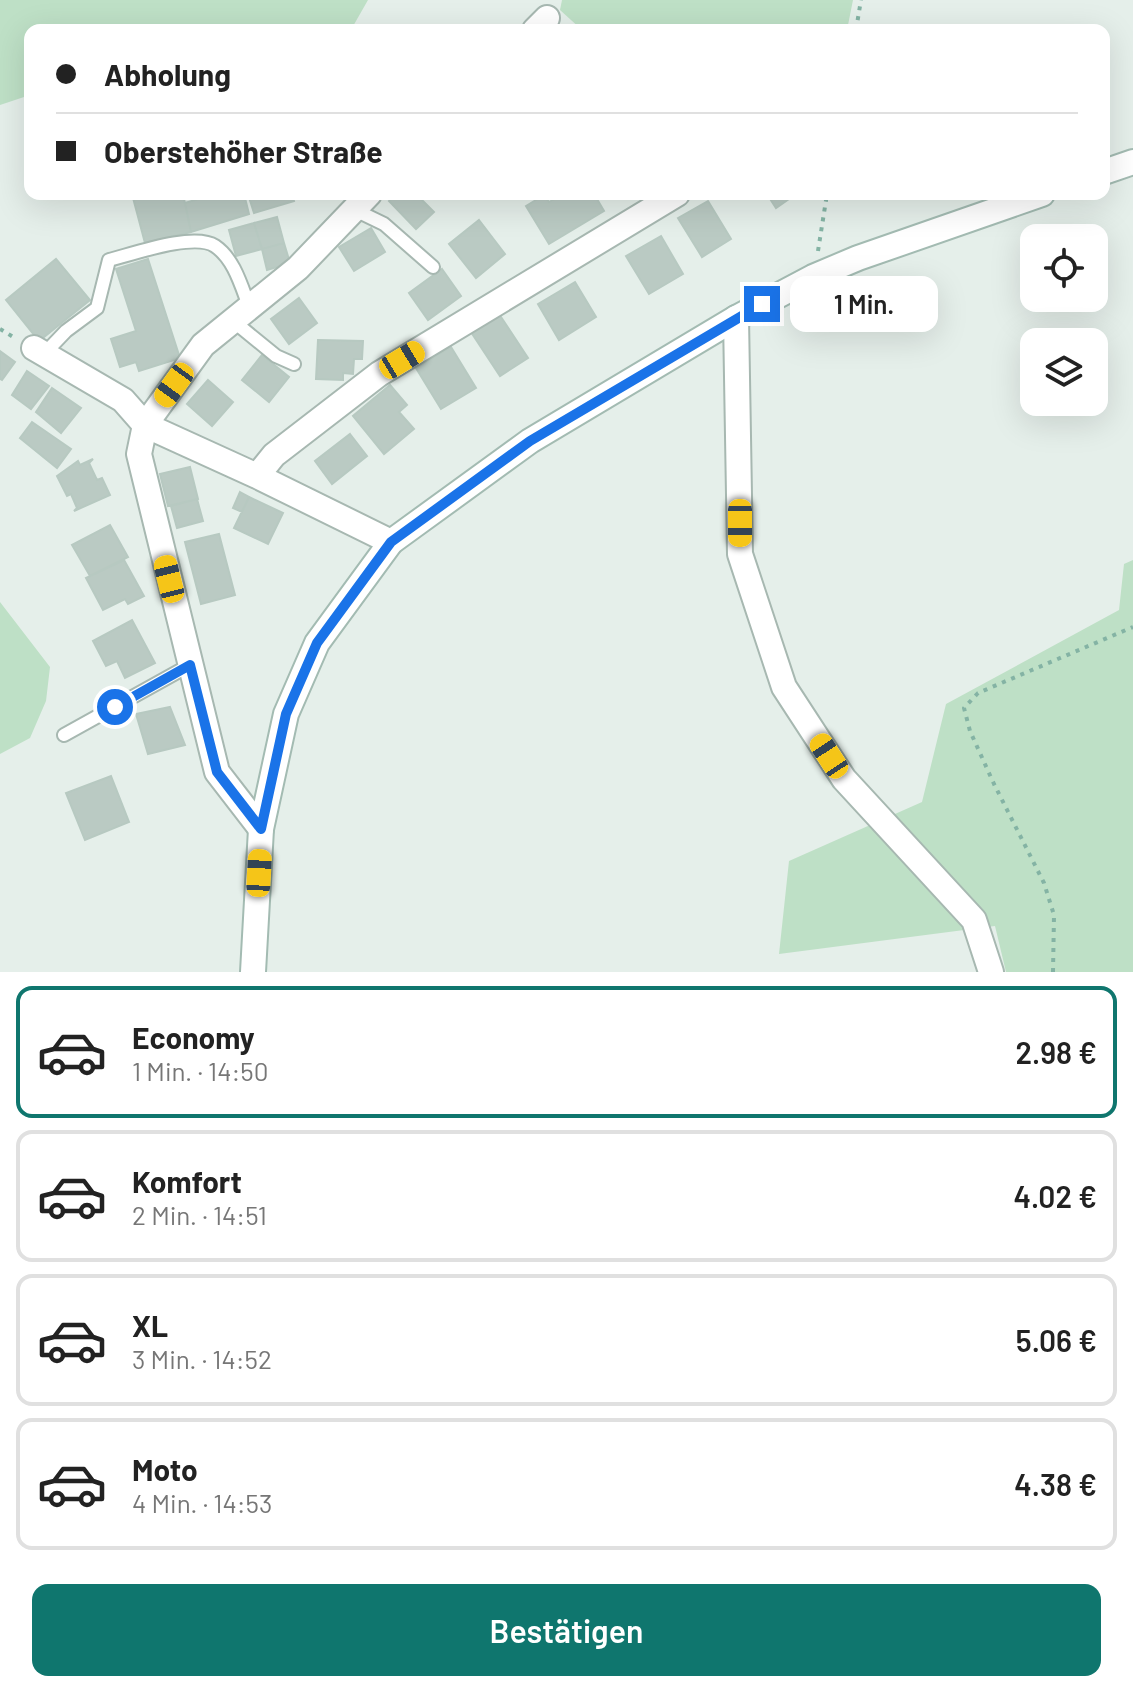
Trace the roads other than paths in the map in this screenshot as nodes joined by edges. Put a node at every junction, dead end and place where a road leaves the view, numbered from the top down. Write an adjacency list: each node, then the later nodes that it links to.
1 (1133, 162): 2 (street)
2 (1110, 170)
3 (667, 200): 12 (street)
4 (1025, 200): 8 (street)
5 (361, 201): 6 (lane); 7 (street)
6 (433, 267)
7 (240, 313): 9 (lane); 10 (lane); 11 (street)
8 (736, 318): 13 (street); 18 (street)
9 (39, 351): 11 (street)
10 (294, 364)
11 (145, 425): 12 (street); 14 (street)
12 (257, 476): 13 (street)
13 (391, 542): 16 (street)
14 (190, 665): 15 (lane); 16 (street)
15 (64, 735)
16 (261, 829): 17 (street)
17 (253, 972)
18 (991, 972)

